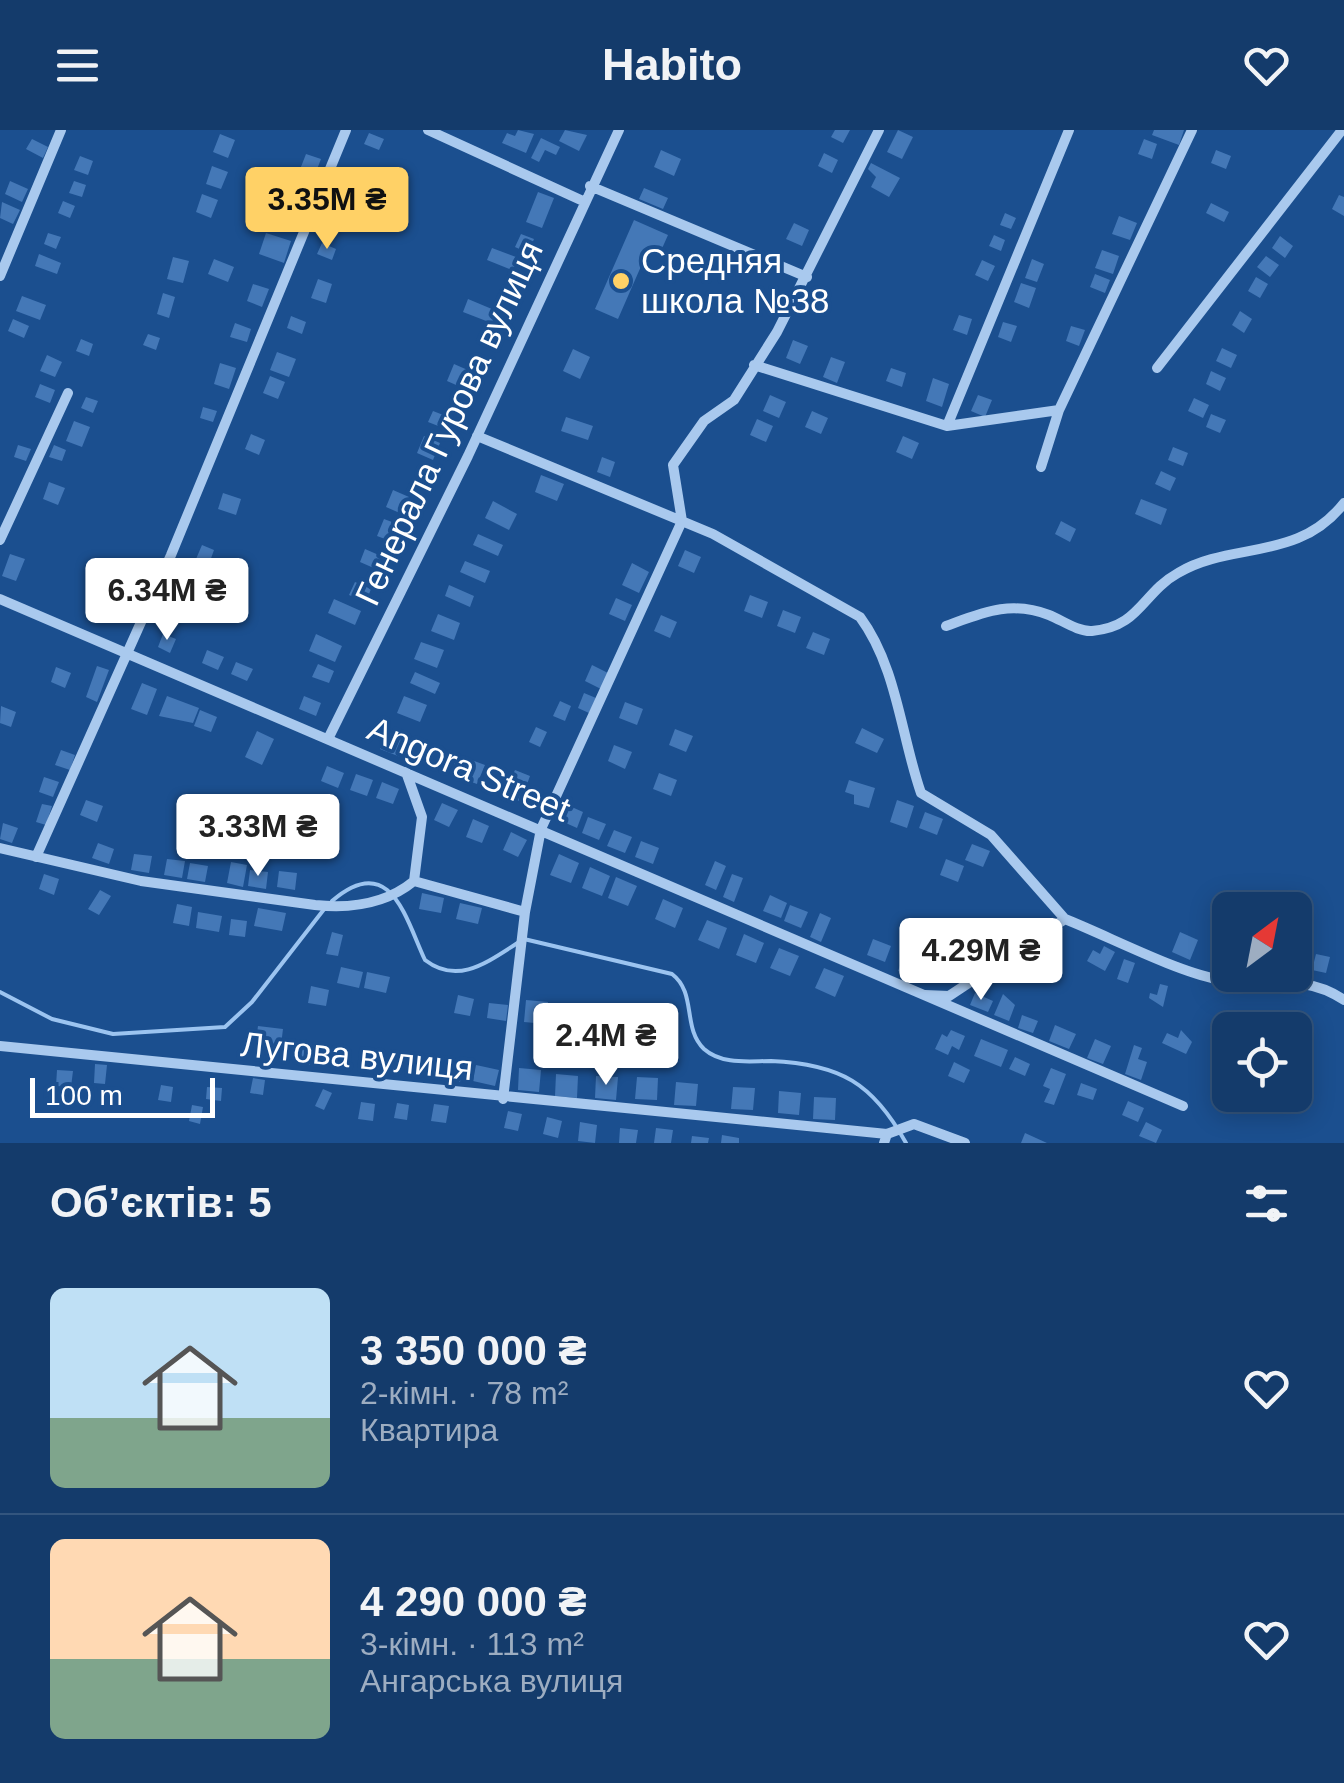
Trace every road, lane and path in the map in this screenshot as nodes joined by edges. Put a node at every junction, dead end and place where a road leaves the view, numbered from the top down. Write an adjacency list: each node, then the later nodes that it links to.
1 (62, 130): 11 (street)
2 (346, 130): 25 (street)
3 (428, 130): 10 (street)
4 (619, 130): 9 (street, Генерала Гурова вулиця)
5 (878, 130): 12 (street)
6 (1068, 130): 17 (street)
7 (1192, 130): 16 (street)
8 (1342, 130): 14 (street)
9 (590, 186): 10 (street, Генерала Гурова вулиця); 12 (street)
10 (583, 201): 18 (street, Генерала Гурова вулиця)
11 (0, 276)
12 (807, 276): 13 (street)
13 (754, 366): 17 (street); 21 (street)
14 (1158, 368)
15 (68, 393): 22 (street)
16 (1059, 410): 17 (street); 19 (street)
17 (947, 426)
18 (477, 436): 21 (street); 26 (street, Генерала Гурова вулиця)
19 (1041, 468)
20 (1344, 503): 24 (street)
21 (682, 521): 28 (street); 33 (street)
22 (0, 540)
23 (0, 599): 25 (street, Angora Street)
24 (946, 626)
25 (126, 654): 26 (street, Angora Street); 30 (street)
26 (328, 739): 27 (street, Angora Street)
27 (406, 772): 28 (street, Angora Street); 31 (street)
28 (542, 829): 32 (street); 34 (street, Angora Street)
29 (0, 848): 30 (street)
30 (36, 857): 31 (street)
31 (410, 885): 32 (street)
32 (525, 912): 37 (street)
33 (1065, 919): 34 (street); 35 (street)
34 (914, 994): 38 (street, Angora Street)
35 (1344, 1000)
36 (0, 1046): 37 (street, Лугова вулиця)
37 (503, 1099): 39 (street, Лугова вулиця)
38 (1182, 1106)
39 (886, 1139): 40 (street)
40 (965, 1143)

